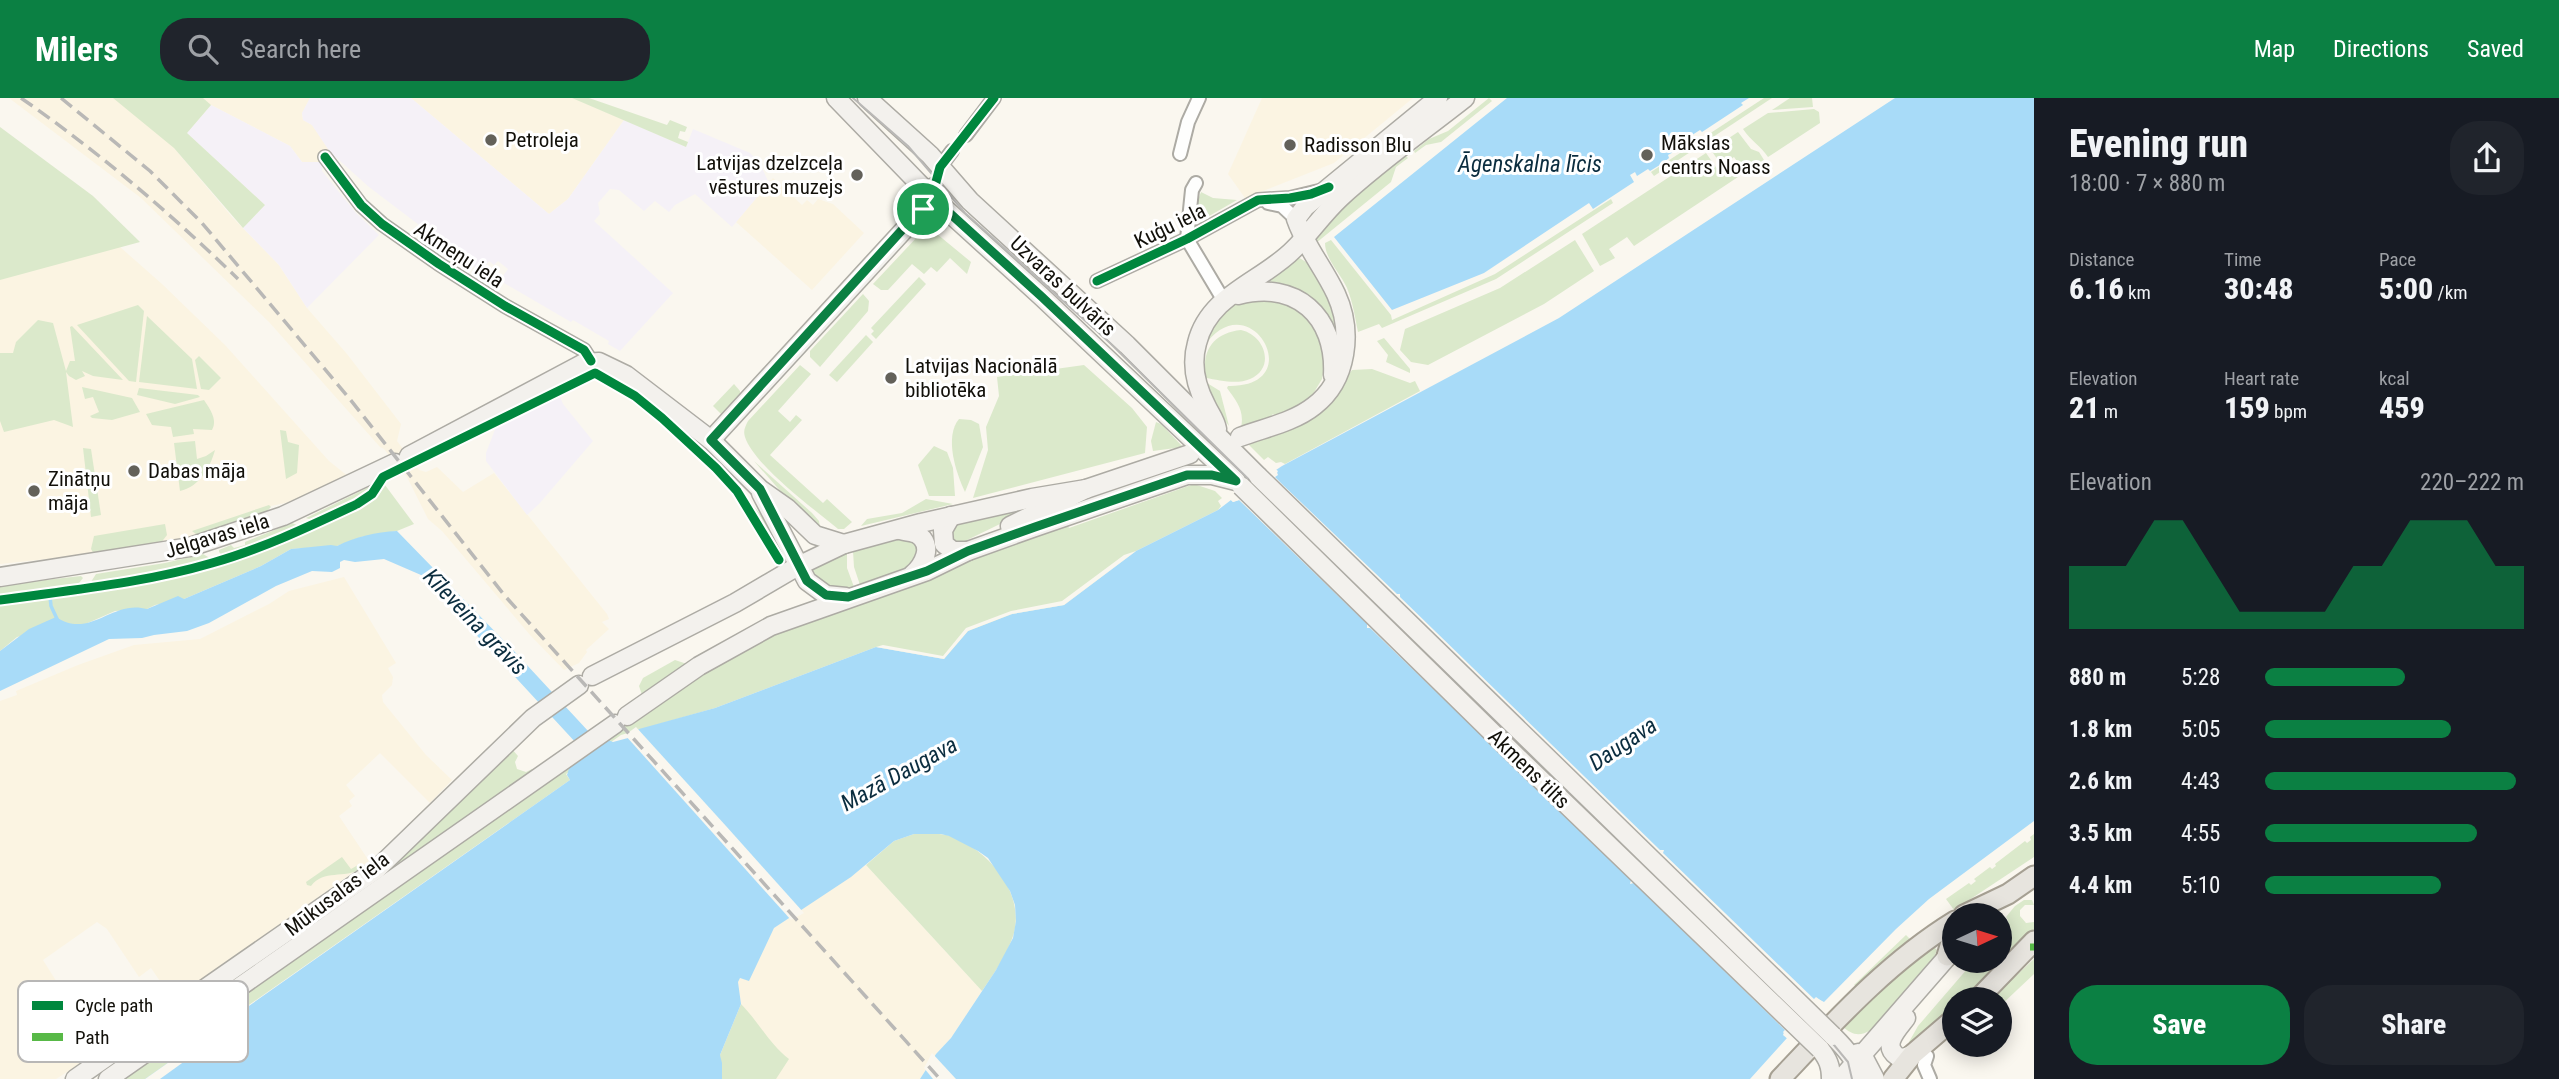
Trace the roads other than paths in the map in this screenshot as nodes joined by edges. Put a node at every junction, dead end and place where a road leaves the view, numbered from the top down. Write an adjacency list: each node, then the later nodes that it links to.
1 (836, 98): 14 (main road, Uzvaras bulvāris)
2 (867, 98): 11 (main road, Uzvaras bulvāris)
3 (993, 98): 7 (street)
4 (1199, 98): 9 (street)
5 (1438, 98): 13 (main road, Kuģu iela)
6 (1465, 98): 17 (main road)
7 (966, 135)
8 (952, 150): 11 (street)
9 (1180, 154)
10 (325, 157): 21 (street, Akmeņu iela)
11 (940, 167): 14 (main road); 23 (main road, Uzvaras bulvāris)
12 (1194, 186): 18 (street)
13 (1329, 187): 15 (street, Kuģu iela); 16 (main road, Kuģu iela)
14 (932, 197): 25 (main road); 28 (main road, Uzvaras bulvāris)
15 (1258, 200): 16 (street); 18 (street, Kuģu iela)
16 (1296, 219): 17 (main road)
17 (1303, 238): 20 (main road); 22 (main road)
18 (1187, 239): 19 (street, Kuģu iela); 20 (street)
19 (1097, 281)
20 (1227, 299): 22 (main road); 23 (main road)
21 (591, 361): 25 (main road, Akmeņu iela); 37 (main road, Jelgavas iela)
22 (1333, 385): 24 (main road)
23 (1218, 436): 27 (main road, Uzvaras bulvāris)
24 (1240, 437)
25 (711, 440): 29 (main road, Akmeņu iela)
26 (1190, 454): 30 (main road)
27 (1258, 476): 52 (main road, Akmens tilts, bridge)
28 (1238, 483): 34 (main road); 61 (main road, Akmens tilts, bridge)
29 (760, 489): 33 (main road, Akmeņu iela); 35 (main road, Akmeņu iela)
30 (1086, 489): 31 (main road); 34 (main road)
31 (951, 516): 32 (main road); 34 (main road)
32 (899, 530): 33 (main road); 39 (main road)
33 (844, 544): 35 (main road)
34 (968, 551): 39 (main road)
35 (798, 566): 40 (main road, Akmeņu iela); 47 (main road, Mūkusalas iela)
36 (0, 571): 37 (main road, Jelgavas iela)
37 (27, 572): 38 (main road, Jelgavas iela)
38 (0, 577)
39 (909, 577): 40 (main road)
40 (848, 597): 48 (main road, Mūkusalas iela)
41 (2034, 876): 42 (main road)
42 (2001, 903)
43 (1942, 929): 60 (main road)
44 (2033, 945): 49 (main road)
45 (1942, 965): 53 (main road)
46 (1942, 968): 54 (main road)
47 (216, 981)
48 (248, 981)
49 (1990, 987)
50 (1942, 1032): 54 (main road)
51 (1942, 1036): 54 (main road)
52 (1838, 1039): 53 (main road); 57 (main road, Akmens tilts)
53 (1873, 1041): 57 (main road)
54 (1920, 1055): 64 (main road); 65 (main road); 66 (street)
55 (99, 1062): 58 (main road, Mūkusalas iela)
56 (132, 1062): 59 (main road, Mūkusalas iela)
57 (1859, 1066): 62 (main road); 63 (main road, Akmens tilts)
58 (75, 1079)
59 (108, 1079)
60 (1780, 1079)
61 (1831, 1079)
62 (1841, 1079)
63 (1875, 1079)
64 (1893, 1079)
65 (1905, 1079)
66 (1930, 1079)

